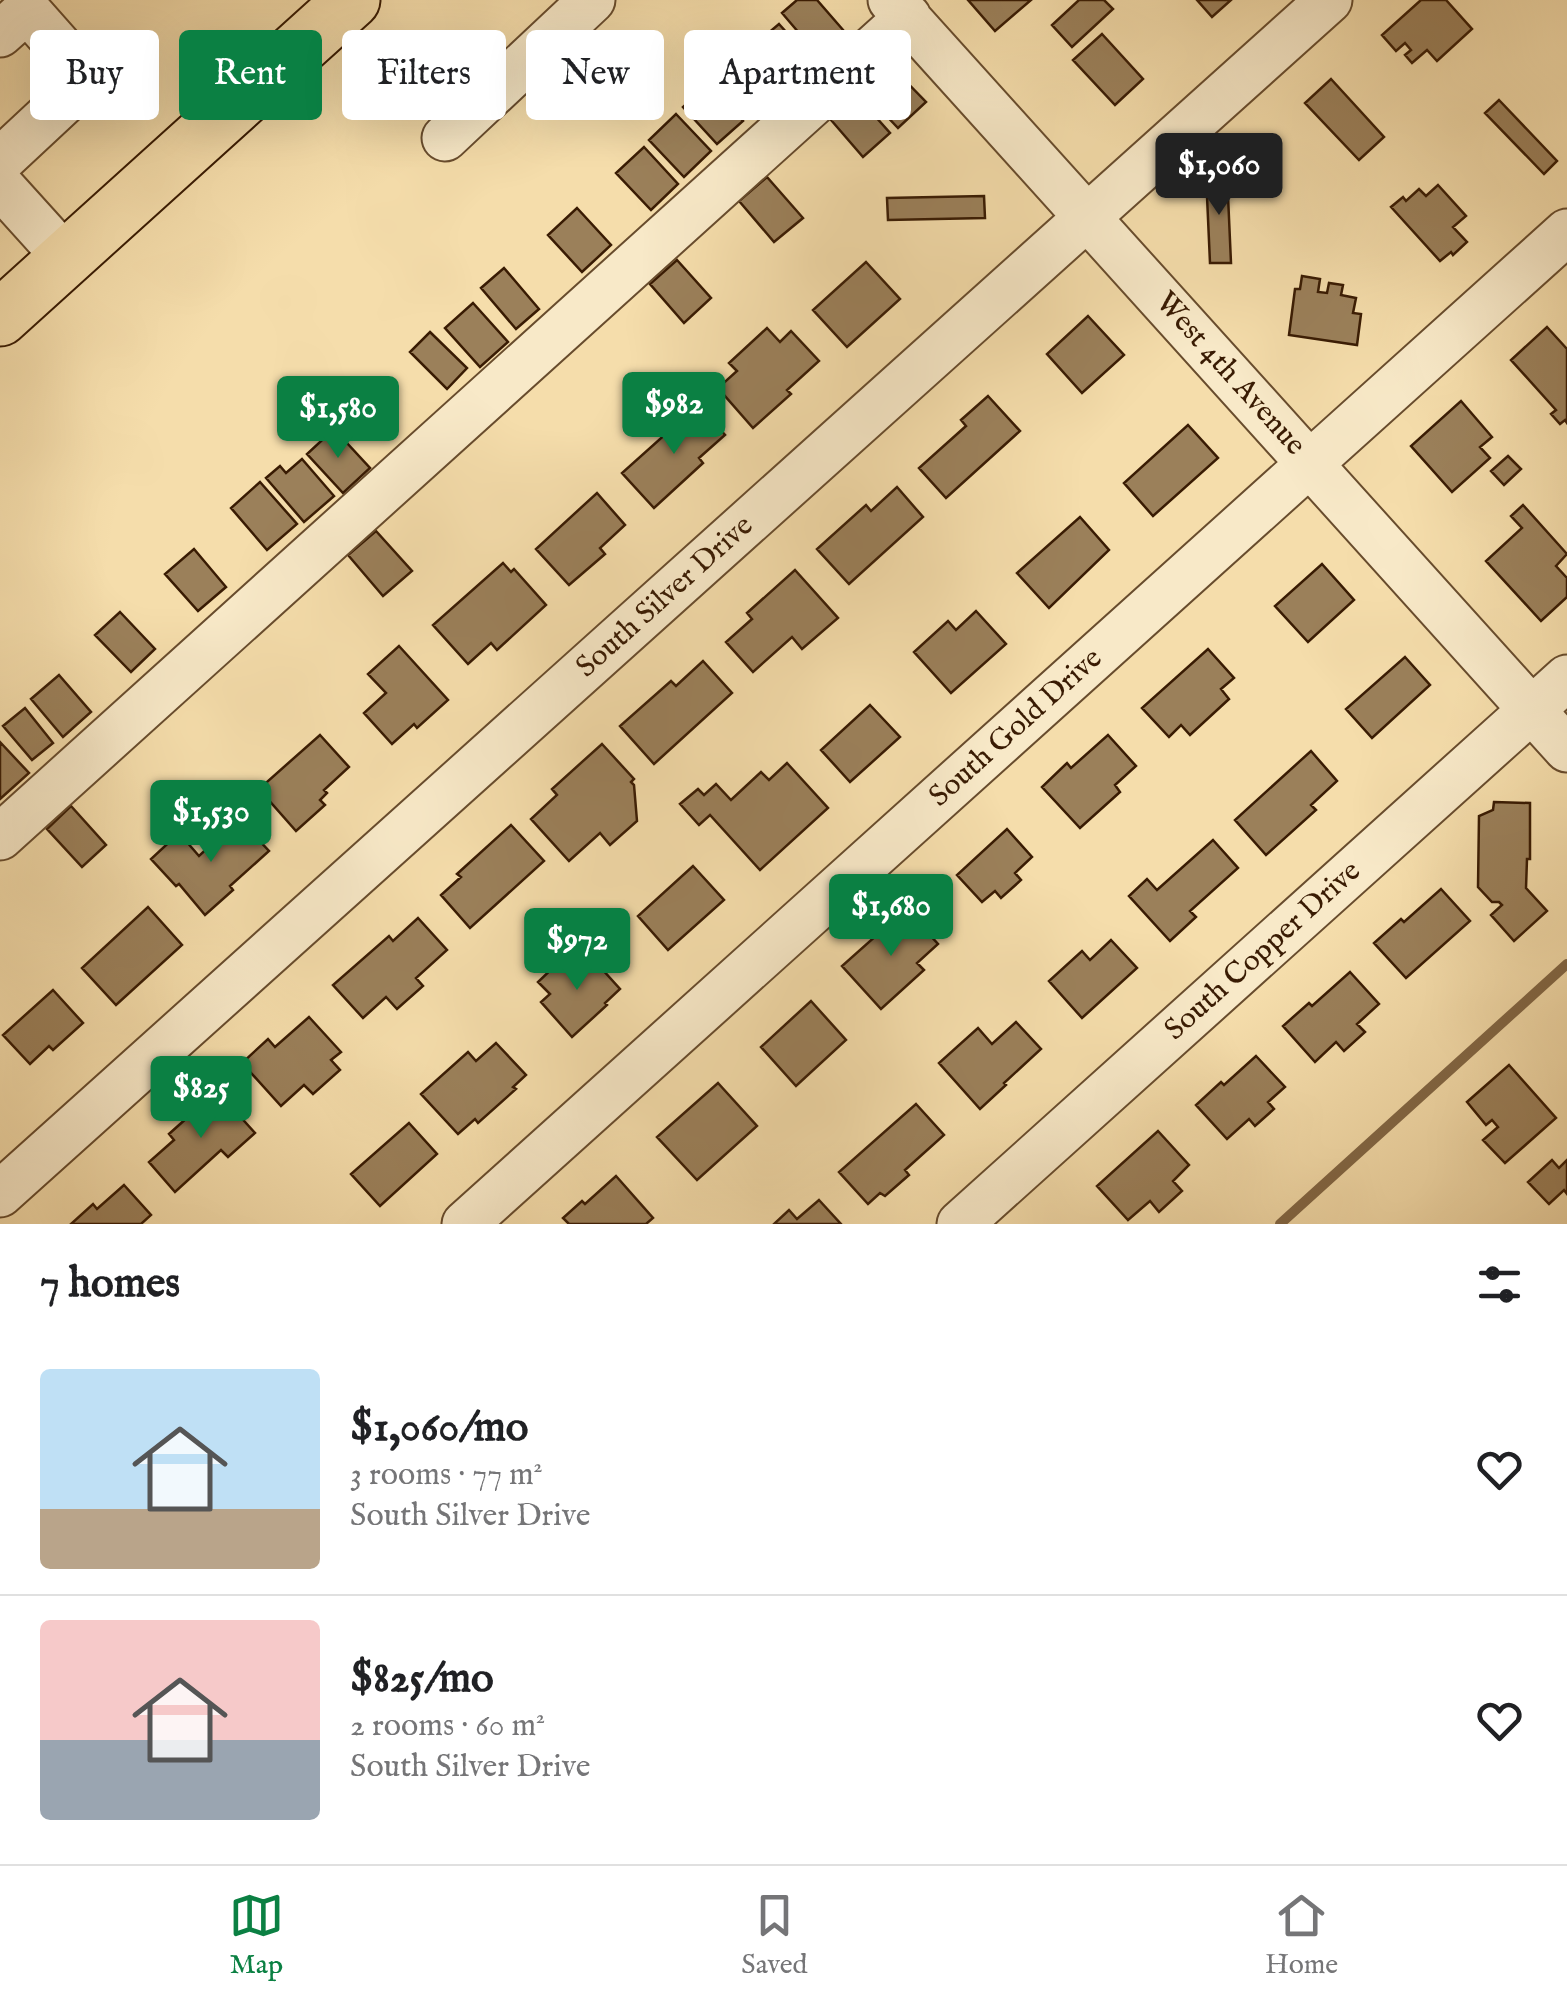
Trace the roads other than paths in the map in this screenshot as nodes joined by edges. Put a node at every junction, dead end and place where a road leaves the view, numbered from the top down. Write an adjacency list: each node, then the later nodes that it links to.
1 (352, 0): 11 (main road)
2 (592, 0): 6 (street)
3 (1329, 0): 9 (street, South Silver Drive)
4 (899, 9): 9 (street, West 4th Avenue); 17 (street)
5 (0, 34): 7 (street)
6 (444, 138)
7 (0, 161)
8 (0, 185): 11 (street)
9 (1088, 217): 13 (street, West 4th Avenue); 18 (street, South Silver Drive)
10 (1567, 232): 13 (street, South Gold Drive)
11 (66, 258): 12 (main road)
12 (0, 318)
13 (1310, 463): 15 (street, West 4th Avenue); 19 (street, South Gold Drive)
14 (1567, 678): 15 (street, South Copper Drive)
15 (1531, 710): 16 (street, West 4th Avenue); 20 (street, South Copper Drive)
16 (1567, 749)
17 (0, 836)
18 (0, 1194)
19 (465, 1224)
20 (960, 1224)

